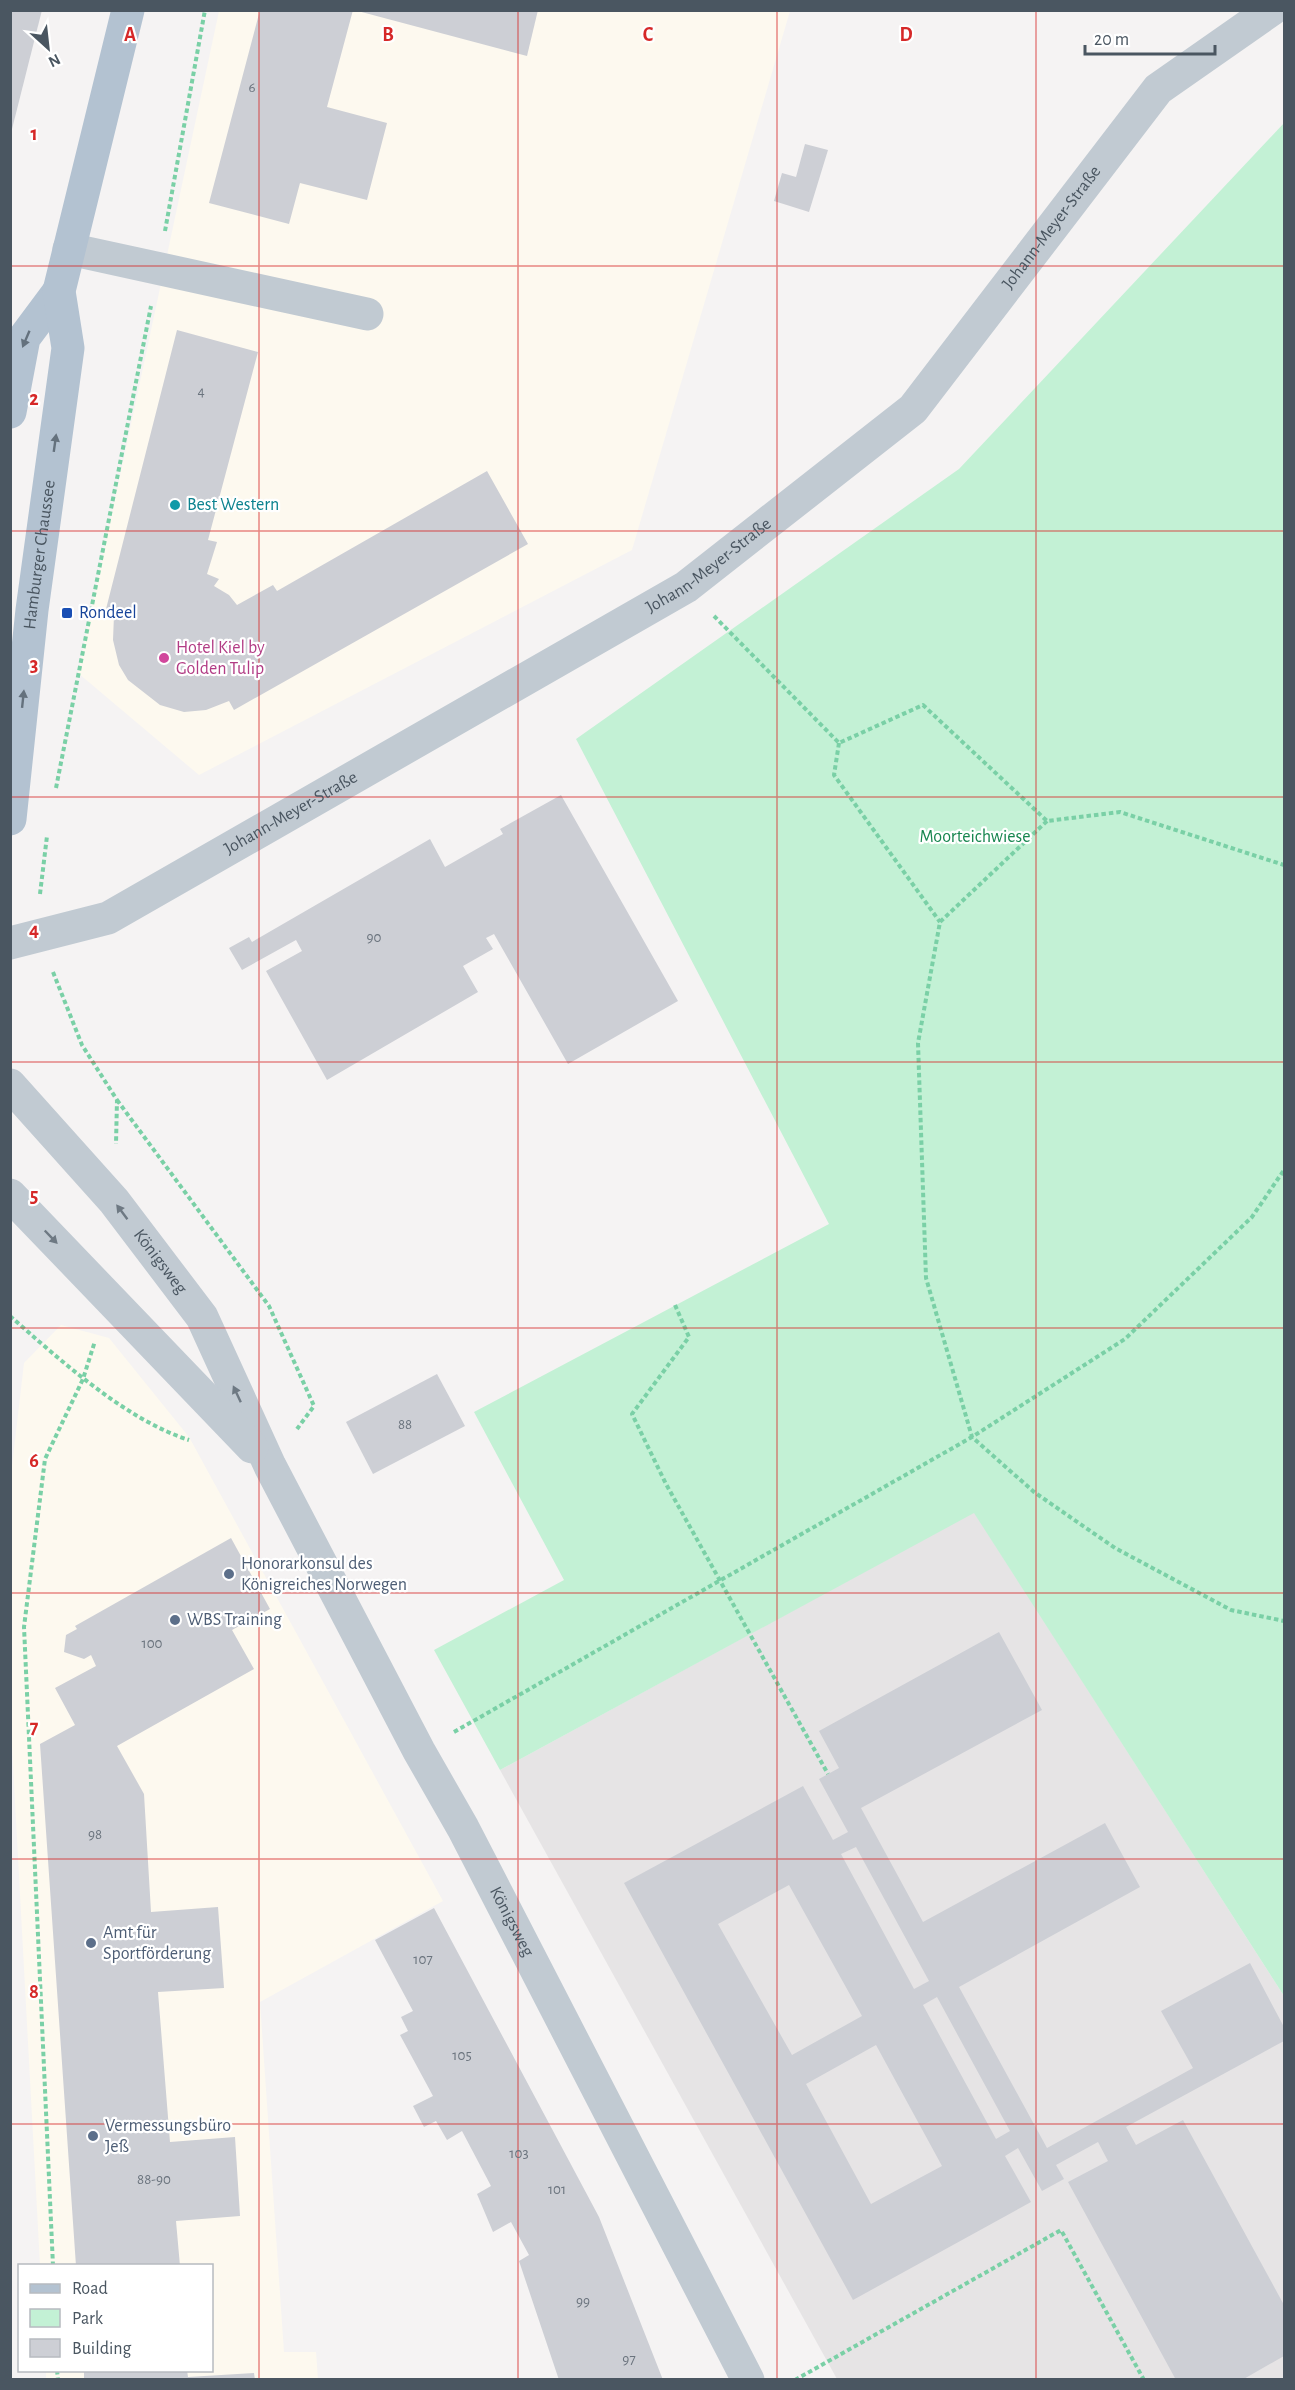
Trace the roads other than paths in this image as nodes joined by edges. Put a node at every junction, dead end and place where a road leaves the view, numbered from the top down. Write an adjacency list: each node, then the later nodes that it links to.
1 (128, 10): 3 (main road, Hamburger Chaussee)
2 (1271, 10): 8 (street, Johann-Meyer-Straße)
3 (69, 249): 4 (main road, Hamburger Chaussee); 5 (street)
4 (59, 291): 6 (main road, Hamburger Chaussee, one-way to 6); 7 (main road, Hamburger Chaussee, one-way to 4)
5 (367, 314)
6 (10, 411)
7 (10, 819)
8 (10, 943)
9 (10, 1085): 11 (street, Königsweg, one-way to 9)
10 (10, 1195): 11 (street, Königsweg, one-way to 11)
11 (270, 1466): 12 (street, Königsweg)
12 (748, 2379)

